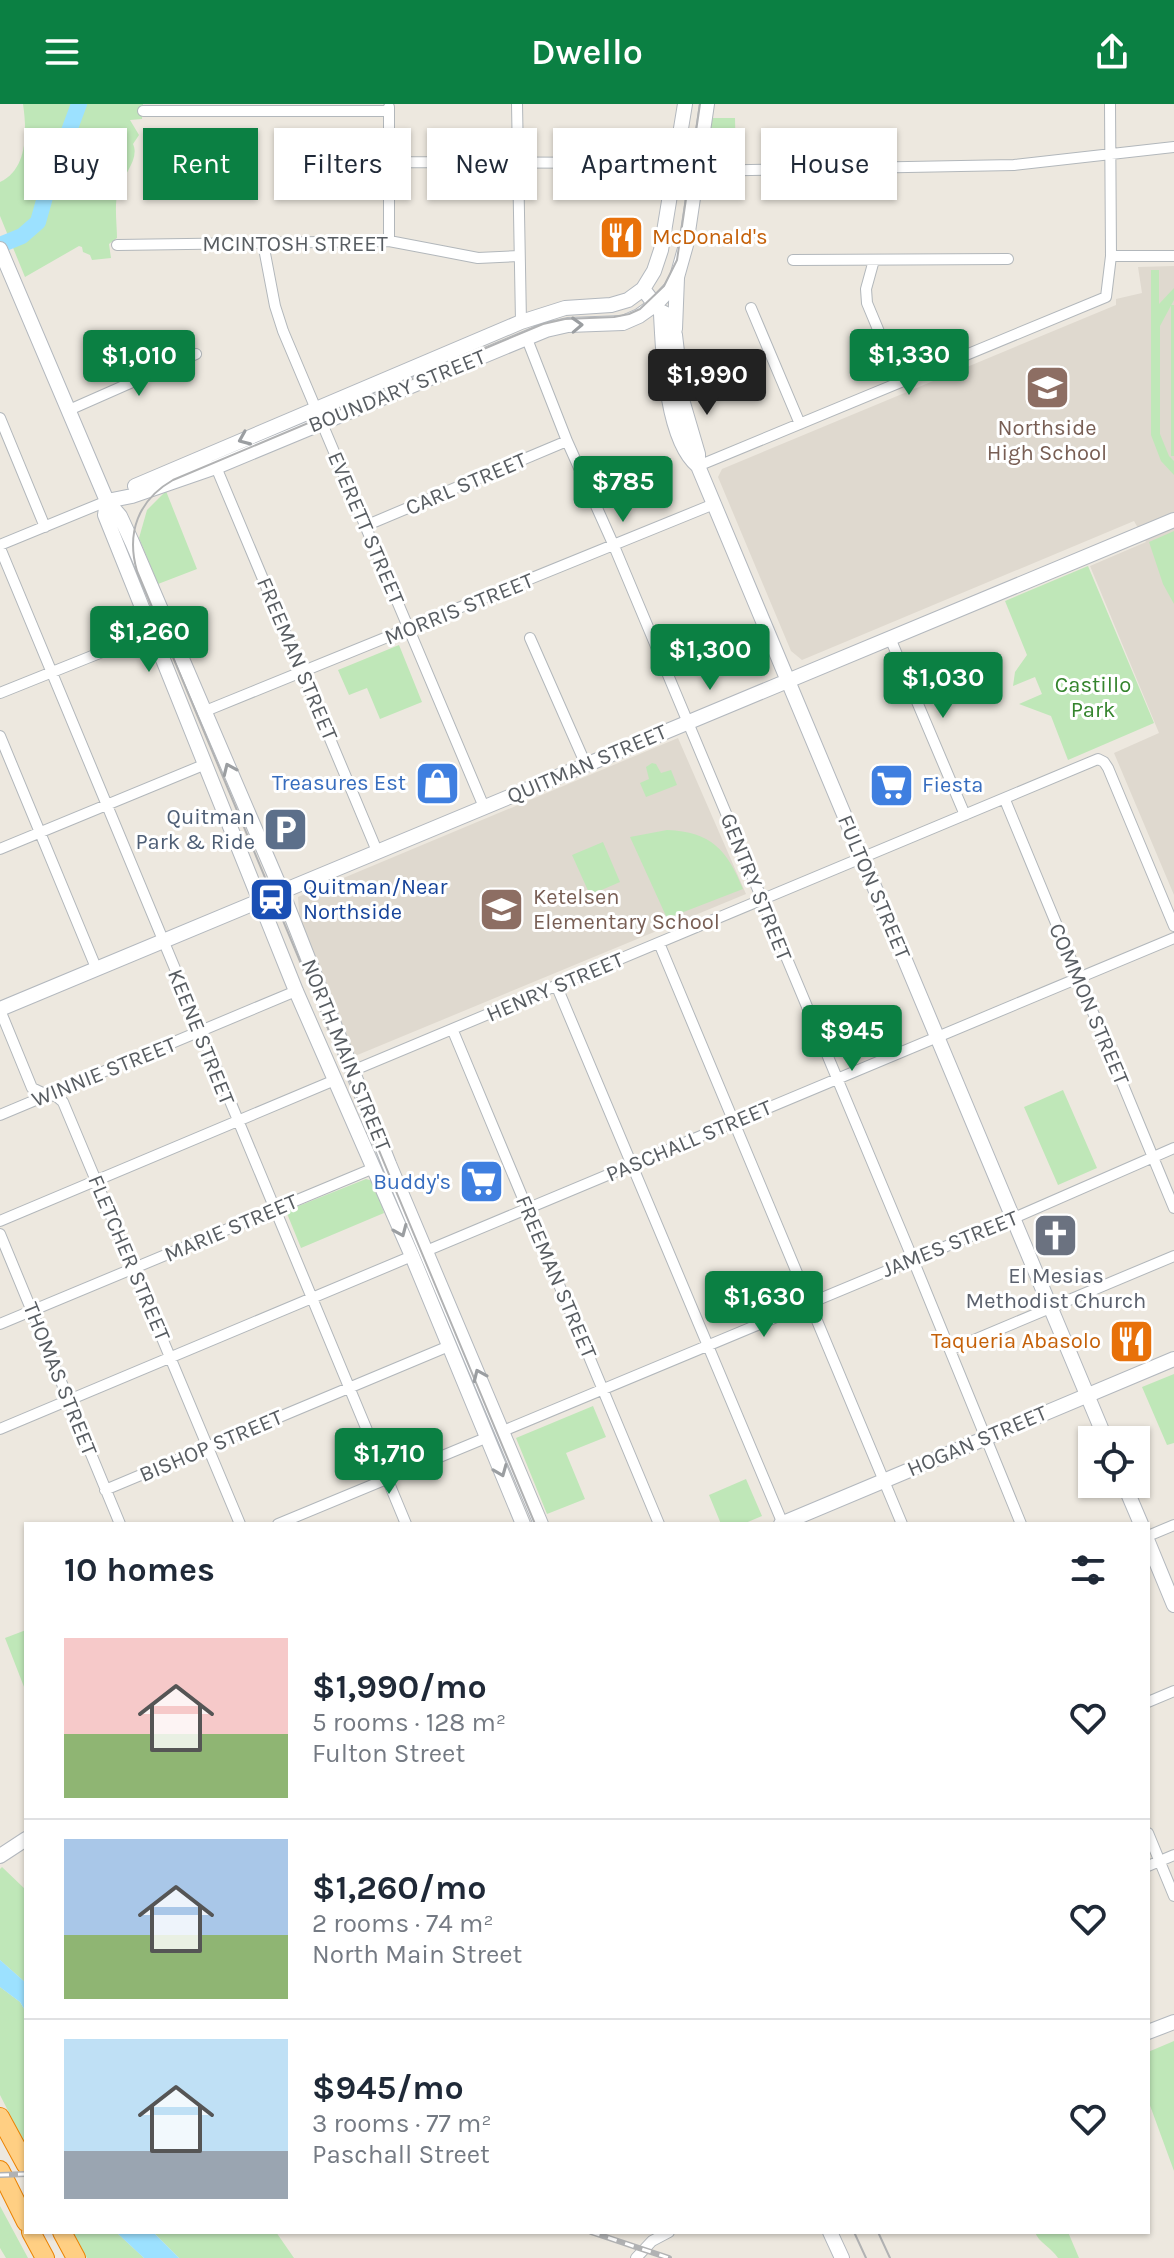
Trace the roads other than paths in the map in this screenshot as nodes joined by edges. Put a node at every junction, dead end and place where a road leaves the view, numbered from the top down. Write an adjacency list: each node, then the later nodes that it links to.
1 (517, 104): 8 (street)
2 (685, 104): 9 (main road)
3 (707, 104): 10 (main road)
4 (1110, 104): 12 (street)
5 (389, 108): 6 (street); 7 (street)
6 (143, 111)
7 (389, 128)
8 (517, 128)
9 (681, 128)
10 (703, 128)
11 (1174, 147): 12 (street)
12 (1110, 154): 13 (street); 23 (street)
13 (745, 170)
14 (390, 200): 18 (street)
15 (518, 200): 22 (street)
16 (669, 200): 29 (main road)
17 (693, 200): 28 (main road)
18 (389, 241): 19 (street, MCINTOSH STREET); 22 (street, MCINTOSH STREET)
19 (263, 243): 20 (street, MCINTOSH STREET); 41 (street, EVERETT STREET)
20 (117, 245)
21 (0, 249): 40 (main road, NORTH MAIN STREET)
22 (519, 256): 32 (street)
23 (1111, 256): 24 (street); 38 (street)
24 (1174, 256)
25 (1008, 259): 27 (street)
26 (793, 260): 27 (street)
27 (874, 260): 38 (street)
28 (677, 277): 30 (main road, BOUNDARY STREET); 34 (main road)
29 (643, 289): 30 (main road, FULTON STREET); 32 (main road, BOUNDARY STREET)
30 (658, 307): 33 (main road, BOUNDARY STREET); 34 (main road, FULTON STREET); 36 (main road, FULTON STREET)
31 (751, 308): 43 (street)
32 (521, 322): 41 (main road, BOUNDARY STREET)
33 (623, 323): 35 (main road, BOUNDARY STREET, one-way to 33); 36 (main road)
34 (675, 335): 39 (main road, FULTON STREET)
35 (527, 339): 41 (main road, BOUNDARY STREET); 44 (street, GENTRY STREET)
36 (662, 352): 39 (main road, FULTON STREET)
37 (196, 354): 40 (street)
38 (900, 382): 43 (street)
39 (676, 404): 45 (main road, FULTON STREET)
40 (69, 410): 47 (main road, NORTH MAIN STREET)
41 (319, 415): 46 (main road, BOUNDARY STREET); 47 (main road, BOUNDARY STREET, one-way to 47); 50 (street, EVERETT STREET)
42 (0, 418): 51 (street)
43 (800, 424): 45 (street)
44 (567, 441): 50 (street, CARL STREET); 53 (street, GENTRY STREET)
45 (698, 466): 48 (main road, FULTON STREET)
46 (216, 467): 47 (main road, BOUNDARY STREET); 58 (street, FREEMAN STREET)
47 (107, 501): 51 (street, BOUNDARY STREET); 55 (main road, NORTH MAIN STREET); 62 (main road, NORTH MAIN STREET)
48 (714, 504): 53 (street, MORRIS STREET); 60 (main road, FULTON STREET)
49 (1174, 520): 57 (main road, QUITMAN STREET)
50 (365, 526): 54 (street, EVERETT STREET)
51 (45, 527): 52 (street, BOUNDARY STREET)
52 (0, 546): 59 (street, KEENE STREET)
53 (614, 546): 54 (street, MORRIS STREET); 63 (street, GENTRY STREET)
54 (408, 629): 58 (street, MORRIS STREET); 69 (street, EVERETT STREET)
55 (152, 632): 59 (street); 65 (main road, NORTH MAIN STREET)
56 (530, 638): 66 (street)
57 (890, 638): 60 (main road, QUITMAN STREET); 70 (street)
58 (302, 671): 62 (street, MORRIS STREET); 73 (street, FREEMAN STREET)
59 (53, 673): 61 (street); 68 (street, KEENE STREET)
60 (786, 680): 63 (main road, QUITMAN STREET); 74 (main road, FULTON STREET)
61 (0, 693)
62 (203, 712): 75 (main road, NORTH MAIN STREET, one-way to 62)
63 (688, 722): 66 (main road, QUITMAN STREET); 77 (street, GENTRY STREET)
64 (0, 736): 71 (street)
65 (206, 764): 68 (street); 76 (main road, NORTH MAIN STREET)
66 (586, 765): 69 (main road, QUITMAN STREET)
67 (1005, 800): 70 (street, HENRY STREET); 78 (street, HENRY STREET); 83 (street, COMMON STREET)
68 (107, 807): 71 (street); 80 (street, KEENE STREET)
69 (484, 807): 73 (main road, QUITMAN STREET)
70 (965, 815): 74 (street, HENRY STREET)
71 (41, 832): 72 (street); 82 (street)
72 (0, 849)
73 (377, 851): 75 (main road, QUITMAN STREET)
74 (862, 860): 77 (street, HENRY STREET); 89 (main road, FULTON STREET)
75 (282, 892): 76 (main road, QUITMAN STREET); 90 (main road, NORTH MAIN STREET)
76 (261, 901): 80 (main road, QUITMAN STREET); 85 (main road, NORTH MAIN STREET)
77 (762, 901): 81 (street, HENRY STREET); 92 (street, GENTRY STREET)
78 (1174, 926)
79 (1174, 938): 83 (street, PASCHALL STREET)
80 (162, 943): 82 (main road, QUITMAN STREET); 88 (street, KEENE STREET)
81 (659, 943): 84 (street, HENRY STREET); 96 (street)
82 (97, 970): 86 (main road, QUITMAN STREET)
83 (1078, 979): 89 (street, PASCHALL STREET); 98 (street, COMMON STREET)
84 (557, 987): 87 (street, HENRY STREET); 99 (street)
85 (296, 991): 88 (street, WINNIE STREET); 91 (main road, NORTH MAIN STREET)
86 (0, 1010): 93 (street, FLETCHER STREET)
87 (453, 1031): 90 (street, HENRY STREET); 104 (street, FREEMAN STREET)
88 (200, 1033): 93 (street, WINNIE STREET); 95 (street, KEENE STREET)
89 (939, 1038): 92 (street, PASCHALL STREET); 105 (main road, FULTON STREET)
90 (352, 1071): 108 (main road, NORTH MAIN STREET)
91 (335, 1080): 95 (street); 100 (main road, NORTH MAIN STREET)
92 (836, 1080): 96 (street, PASCHALL STREET); 110 (street, GENTRY STREET)
93 (47, 1095): 94 (street, WINNIE STREET); 101 (street, FLETCHER STREET)
94 (0, 1115)
95 (236, 1121): 101 (street); 103 (street, KEENE STREET)
96 (734, 1123): 99 (street, PASCHALL STREET); 113 (street)
97 (1174, 1148): 98 (street, JAMES STREET)
98 (1153, 1157): 102 (street, COMMON STREET); 105 (street, JAMES STREET)
99 (632, 1165): 104 (street, PASCHALL STREET); 117 (street)
100 (374, 1168): 103 (street, MARIE STREET); 108 (main road, NORTH MAIN STREET, one-way to 108)
101 (97, 1181): 106 (street); 111 (street, FLETCHER STREET)
102 (1174, 1208)
103 (275, 1209): 111 (street, MARIE STREET); 112 (street, KEENE STREET)
104 (528, 1209): 108 (street, PASCHALL STREET); 123 (street, FREEMAN STREET)
105 (1014, 1218): 110 (street, JAMES STREET); 114 (main road, FULTON STREET)
106 (0, 1221)
107 (0, 1234): 115 (street, THOMAS STREET)
108 (419, 1254): 112 (street, PASCHALL STREET); 118 (main road, NORTH MAIN STREET); 128 (main road, NORTH MAIN STREET, one-way to 108)
109 (1174, 1256): 114 (street)
110 (913, 1258): 113 (street, JAMES STREET); 119 (street, GENTRY STREET)
111 (134, 1268): 115 (street, MARIE STREET); 120 (street, FLETCHER STREET)
112 (313, 1299): 120 (street, PASCHALL STREET); 122 (street, KEENE STREET)
113 (809, 1302): 117 (street, JAMES STREET); 133 (street)
114 (1051, 1307): 119 (street); 124 (main road, FULTON STREET)
115 (32, 1311): 116 (street, MARIE STREET); 125 (street, THOMAS STREET)
116 (0, 1324)
117 (709, 1344): 123 (street, JAMES STREET); 143 (street)
118 (449, 1346): 122 (street, BISHOP STREET); 129 (main road, NORTH MAIN STREET)
119 (950, 1350): 130 (street, GENTRY STREET)
120 (171, 1359): 125 (street, PASCHALL STREET); 131 (street, FLETCHER STREET)
121 (1174, 1359): 124 (main road, HOGAN STREET)
122 (349, 1387): 131 (street, BISHOP STREET); 132 (street, KEENE STREET)
123 (604, 1389): 128 (street, JAMES STREET); 142 (street, FREEMAN STREET)
124 (1087, 1395): 126 (main road, FULTON STREET); 130 (main road, HOGAN STREET)
125 (69, 1401): 127 (street, PASCHALL STREET); 134 (street, THOMAS STREET)
126 (1100, 1426)
127 (0, 1429)
128 (503, 1431): 141 (main road, NORTH MAIN STREET)
129 (488, 1437): 132 (street); 140 (main road, NORTH MAIN STREET, one-way to 140)
130 (985, 1438): 133 (main road, HOGAN STREET); 146 (street, GENTRY STREET)
131 (208, 1447): 134 (street, BISHOP STREET); 137 (street, FLETCHER STREET)
132 (387, 1479): 138 (street); 139 (street, KEENE STREET)
133 (883, 1480): 144 (main road, HOGAN STREET); 145 (street)
134 (105, 1490): 136 (street, THOMAS STREET)
135 (1130, 1498): 147 (main road)
136 (119, 1522)
137 (239, 1522)
138 (283, 1522)
139 (405, 1522)
140 (522, 1522)
141 (540, 1522)
142 (658, 1522)
143 (781, 1522)
144 (787, 1522)
145 (901, 1522)
146 (1020, 1522)
147 (1140, 1522)
148 (1174, 1525): 149 (street)
149 (1150, 1538)
150 (1150, 1544): 151 (main road)
151 (1174, 1605)
152 (1174, 1691): 153 (street)
153 (1150, 1701)
154 (1150, 1838): 158 (street)
155 (24, 1840): 157 (main road)
156 (1174, 1855): 158 (street)
157 (0, 1856)
158 (1159, 1861): 159 (street); 160 (street)
159 (1150, 1865)
160 (1174, 1896)
161 (1174, 2022): 162 (main road)
162 (1150, 2031)
163 (0, 2117): 164 (highway)
164 (24, 2161)
165 (0, 2170): 167 (highway)
166 (0, 2180): 167 (highway)
167 (23, 2216)
168 (32, 2234): 172 (highway)
169 (63, 2234): 173 (highway)
170 (665, 2234): 174 (street)
171 (831, 2234): 175 (main road)
172 (45, 2258)
173 (76, 2258)
174 (636, 2258)
175 (842, 2258)

